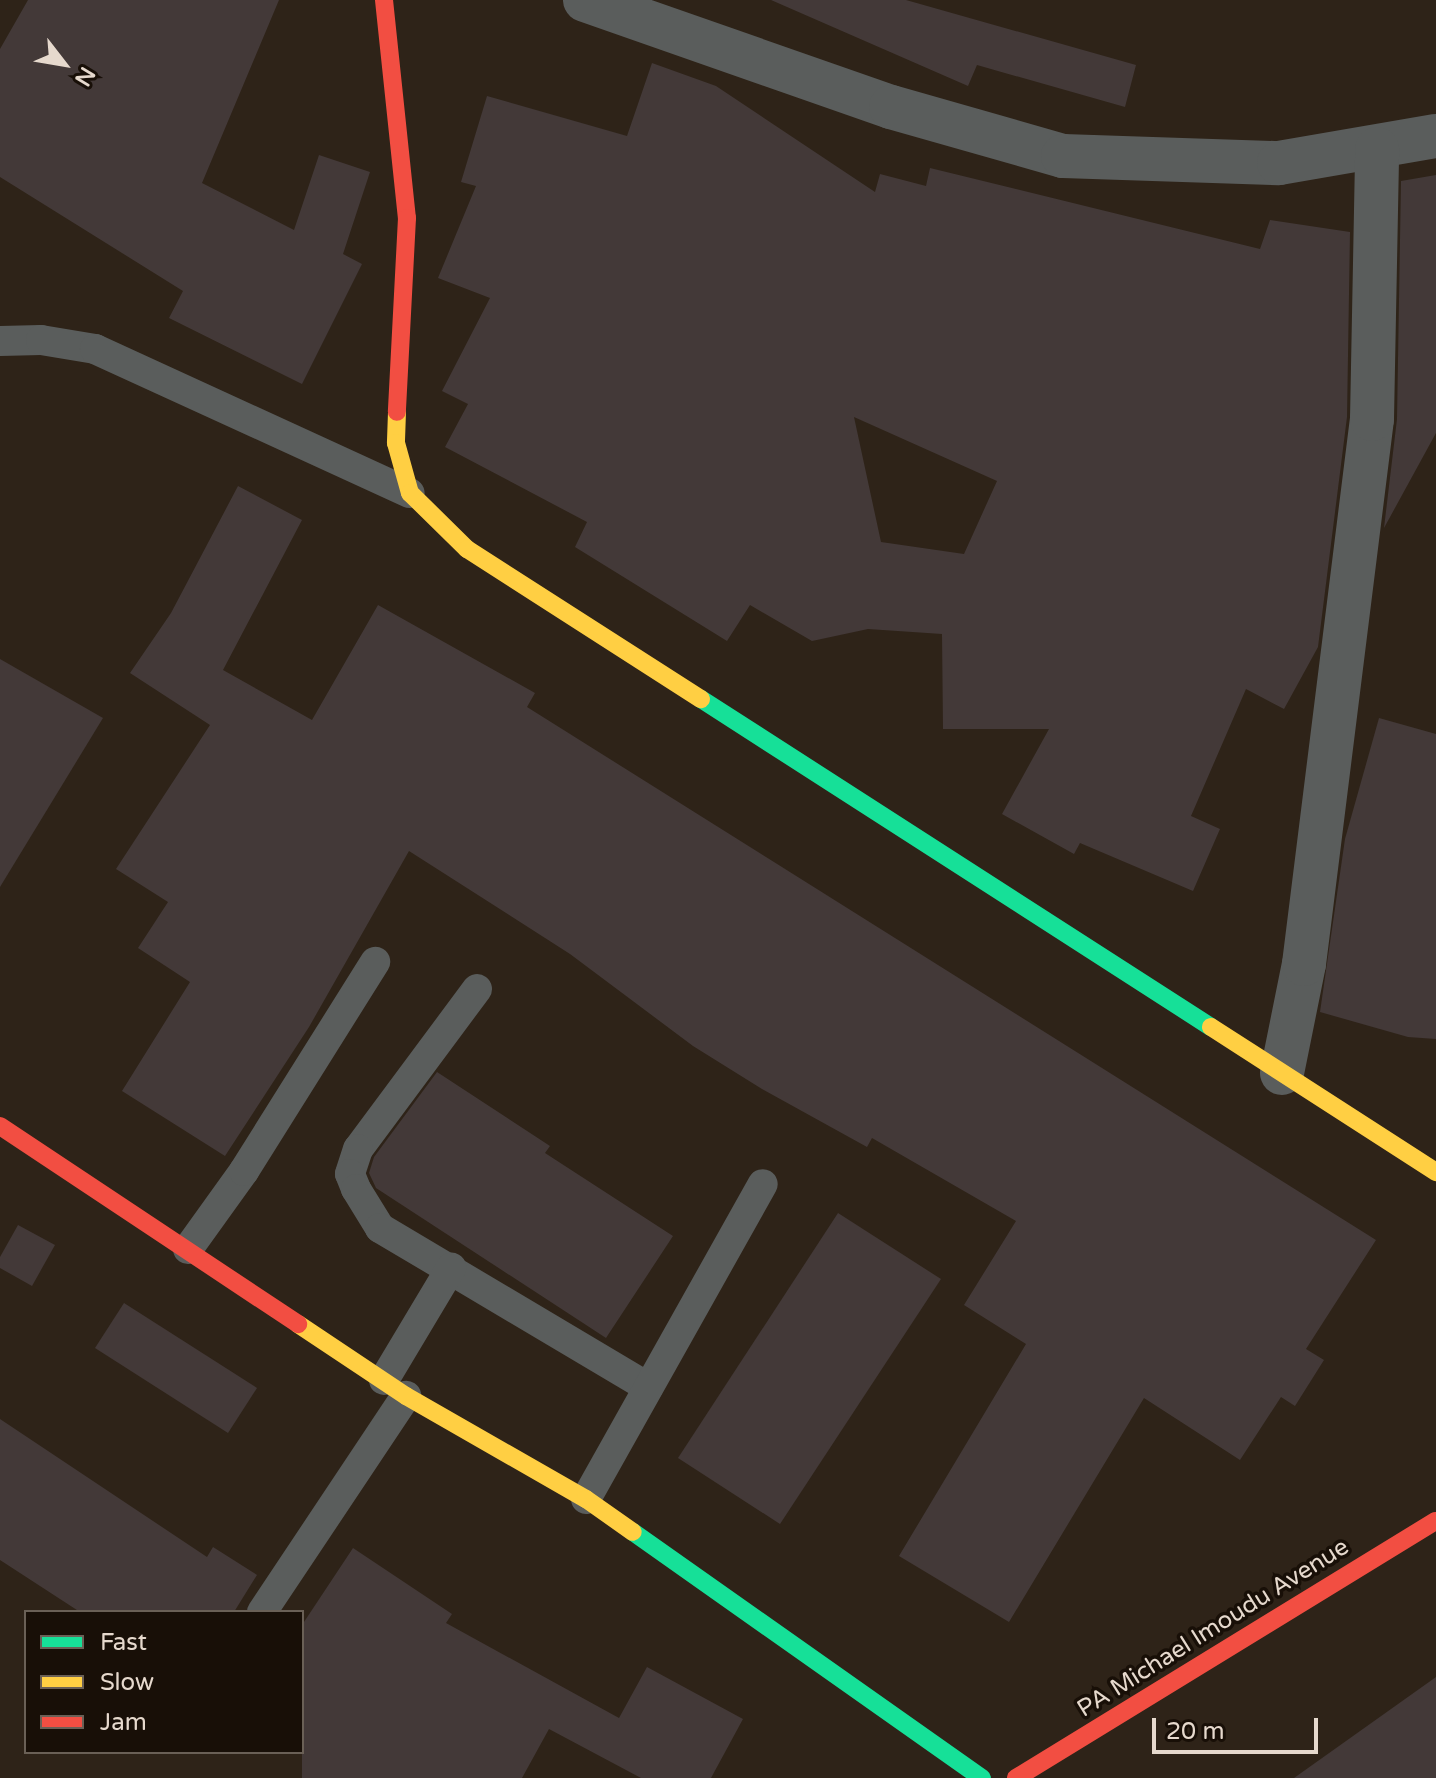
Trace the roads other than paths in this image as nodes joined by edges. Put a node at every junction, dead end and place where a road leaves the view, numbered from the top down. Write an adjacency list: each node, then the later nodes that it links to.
1 (384, 0): 6 (street)
2 (585, 0): 4 (street)
3 (1436, 136): 4 (street)
4 (1377, 149): 9 (street)
5 (0, 341): 6 (lane)
6 (410, 493): 9 (street)
7 (375, 962): 13 (lane)
8 (477, 989): 14 (lane)
9 (1282, 1073): 11 (street)
10 (1, 1129): 13 (street)
11 (1436, 1172)
12 (763, 1184): 15 (lane)
13 (188, 1249): 16 (street)
14 (451, 1268): 15 (lane); 16 (lane)
15 (648, 1387): 17 (lane)
16 (395, 1388): 17 (street); 19 (lane)
17 (586, 1499): 20 (street)
18 (1436, 1521): 21 (street, PA Michael Imoudu Avenue)
19 (263, 1610)
20 (982, 1778)
21 (1016, 1778)

